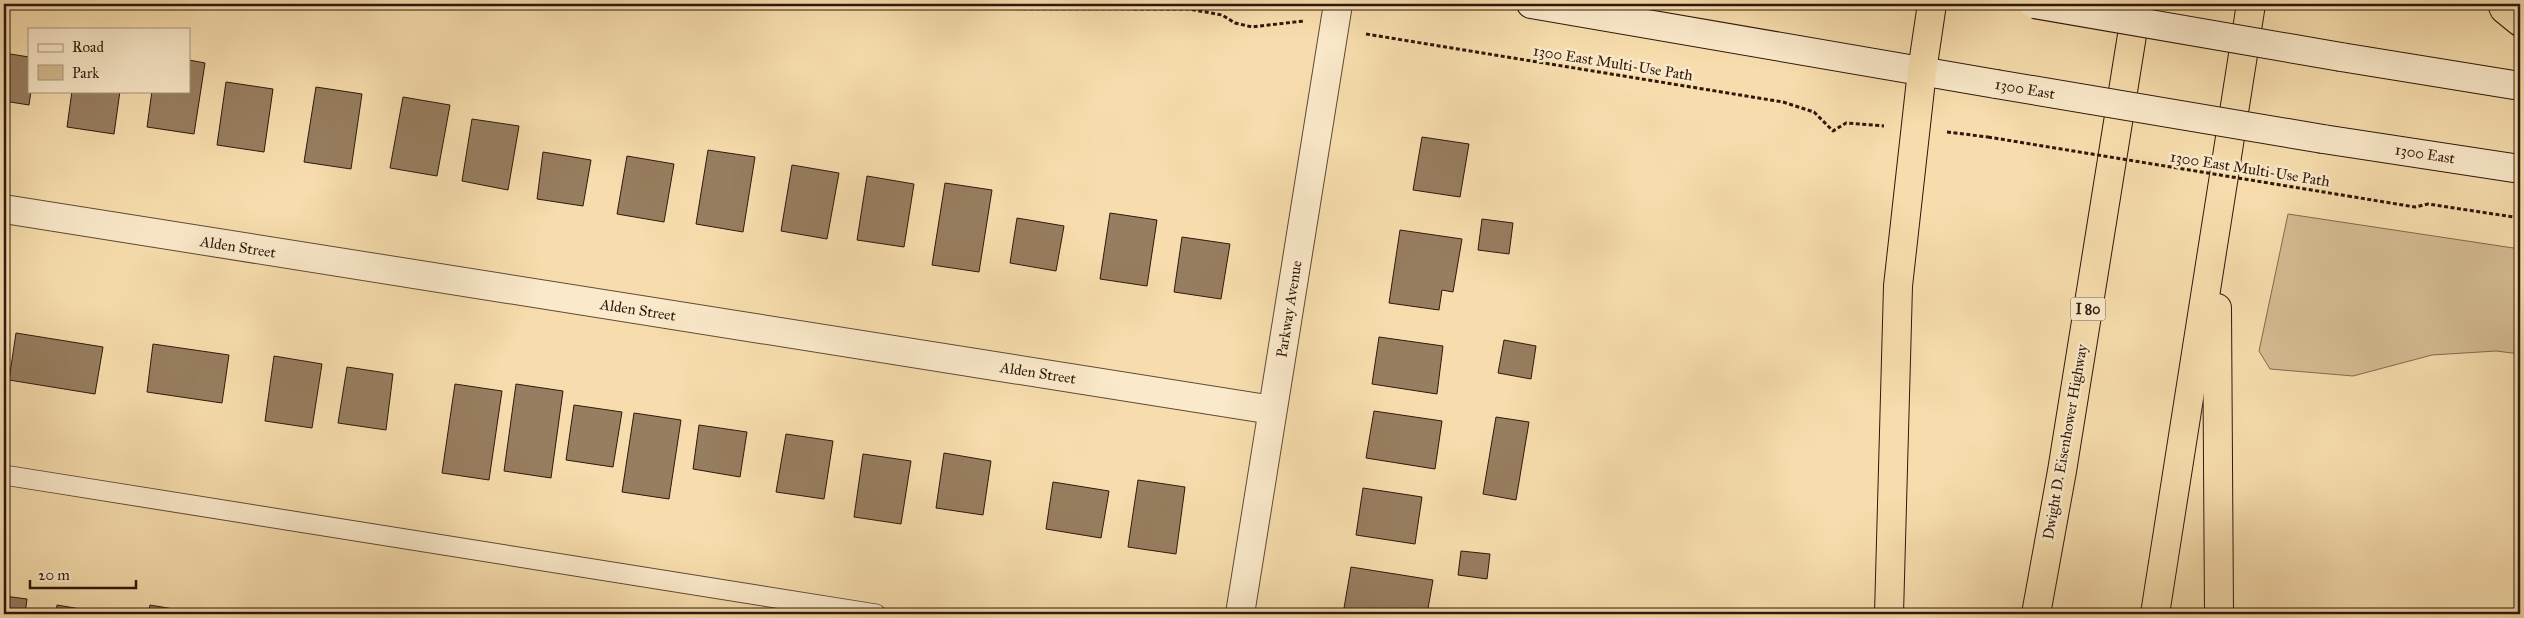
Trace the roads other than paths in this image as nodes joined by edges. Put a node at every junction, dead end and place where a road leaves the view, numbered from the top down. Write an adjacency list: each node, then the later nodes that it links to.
1 (1338, 4): 14 (street, Parkway Avenue)
2 (1531, 4): 9 (street, 1300 East)
3 (1932, 4): 9 (highway)
4 (2034, 4): 10 (street, bridge)
5 (2137, 4): 19 (highway, Dwight D. Eisenhower Highway / I 80)
6 (2251, 4): 13 (highway)
7 (2502, 4): 8 (highway)
8 (2520, 22)
9 (1922, 71): 11 (street, 1300 East, bridge); 18 (highway)
10 (2520, 86)
11 (2520, 169)
12 (4, 210): 14 (street, Alden Street)
13 (2217, 226): 20 (highway); 21 (highway)
14 (1272, 410): 17 (street, Parkway Avenue)
15 (4, 475): 16 (lane)
16 (876, 614)
17 (1240, 614)
18 (1889, 614)
19 (2036, 614)
20 (2155, 614)
21 (2219, 614)

